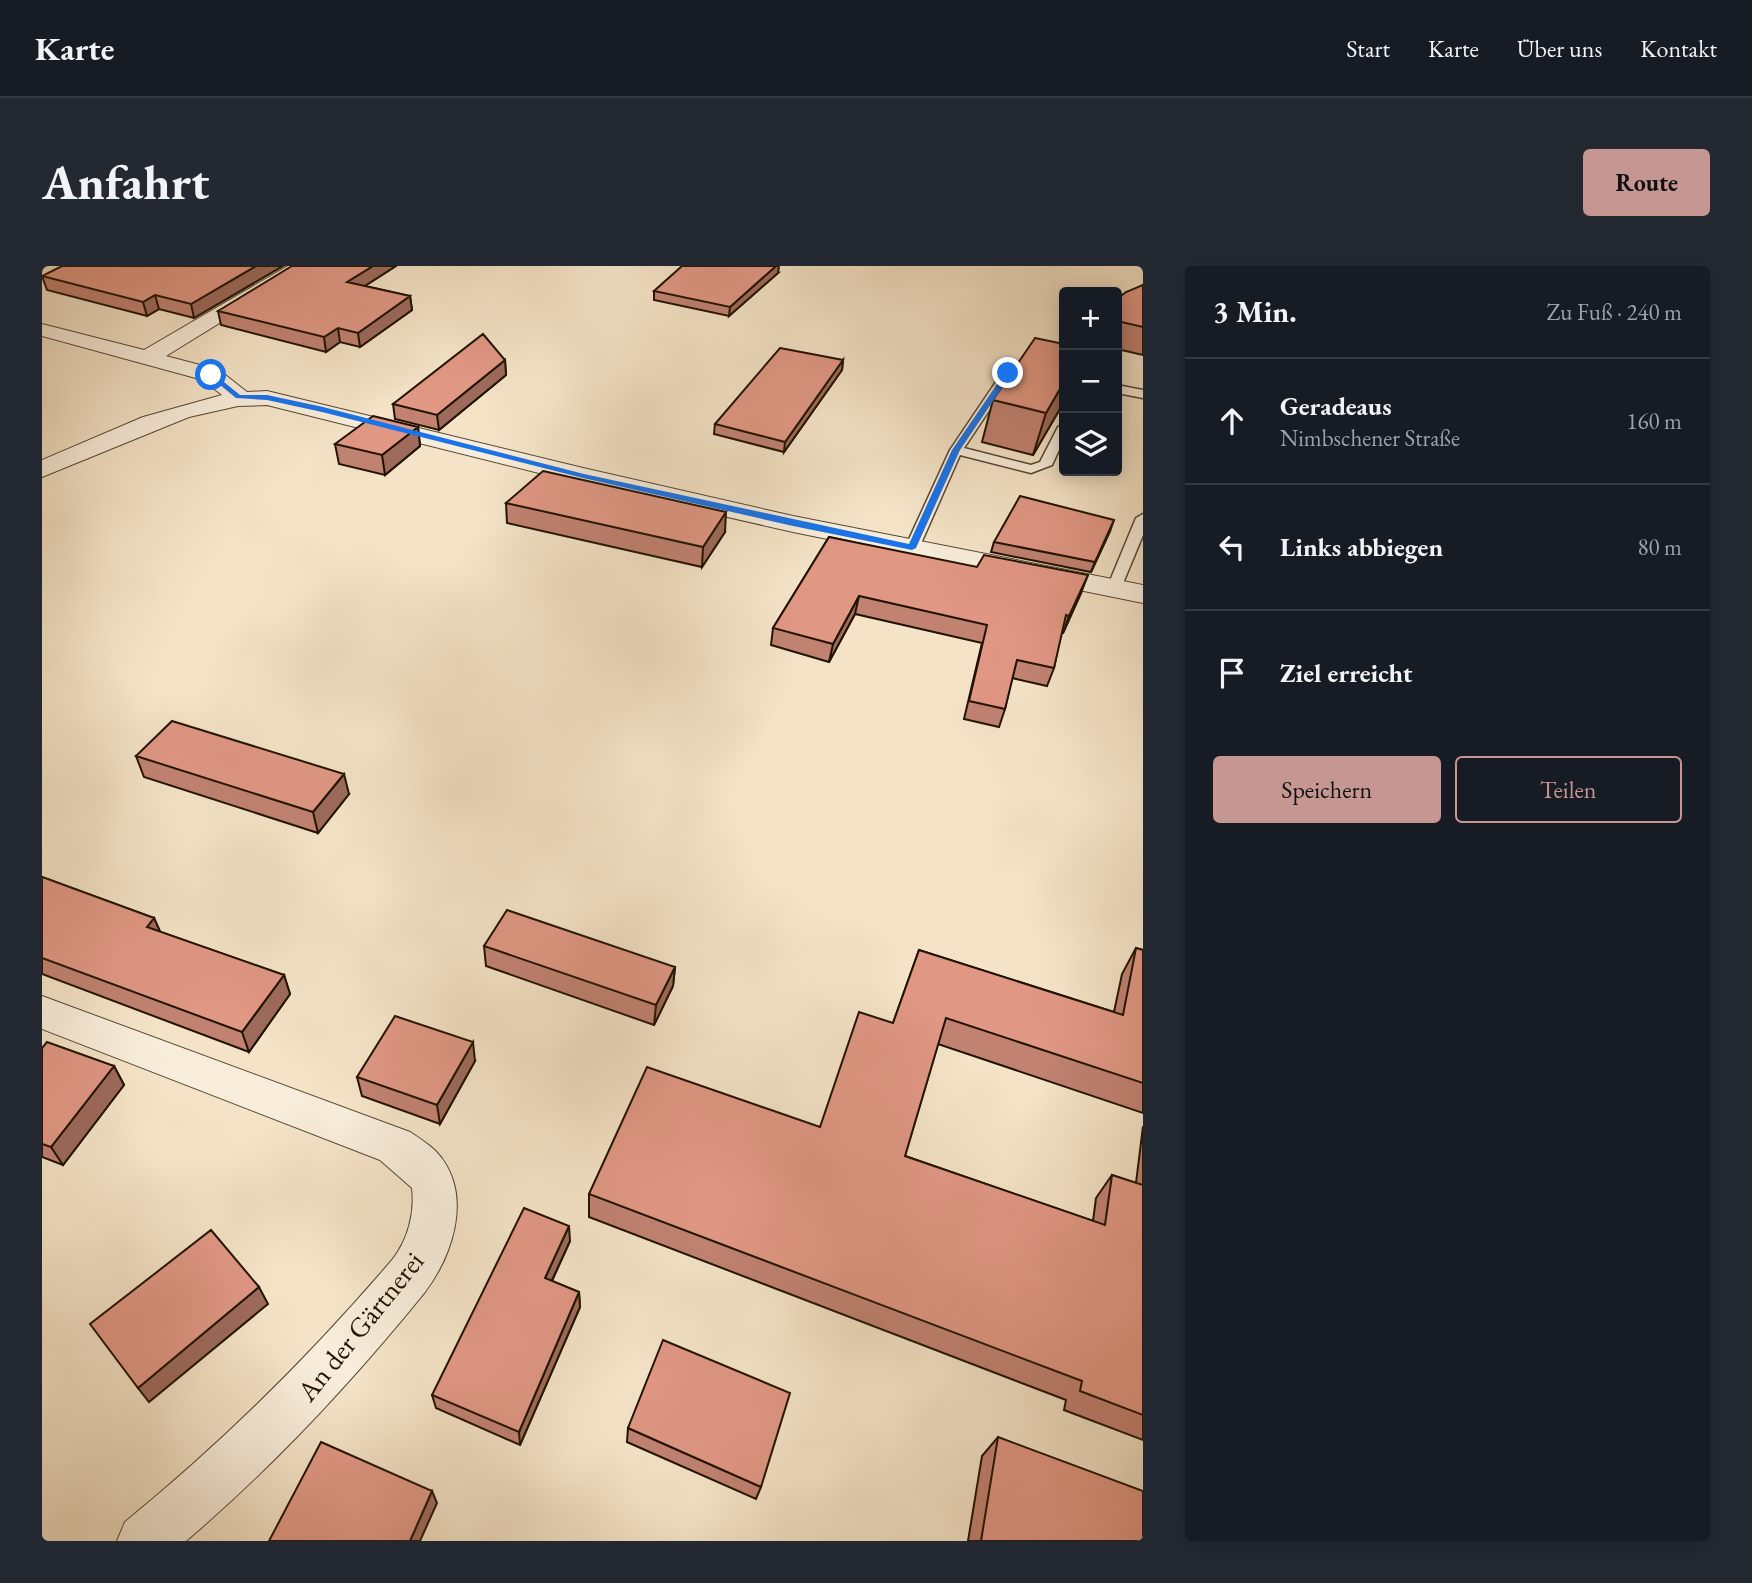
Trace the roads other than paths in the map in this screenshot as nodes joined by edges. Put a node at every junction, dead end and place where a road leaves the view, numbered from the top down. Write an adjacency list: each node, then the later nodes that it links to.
1 (302, 266): 3 (street)
2 (44, 330): 3 (street)
3 (147, 358): 7 (street)
4 (1059, 377): 9 (lane)
5 (1122, 390): 6 (lane)
6 (1143, 394)
7 (239, 397): 10 (street); 12 (street)
8 (1059, 437): 9 (lane)
9 (956, 450): 12 (lane)
10 (42, 469)
11 (1143, 518): 13 (lane)
12 (912, 548): 13 (street)
13 (1114, 588): 14 (street)
14 (1143, 594)
15 (42, 1012): 16 (street, An der Gärtnerei)
16 (144, 1541)

